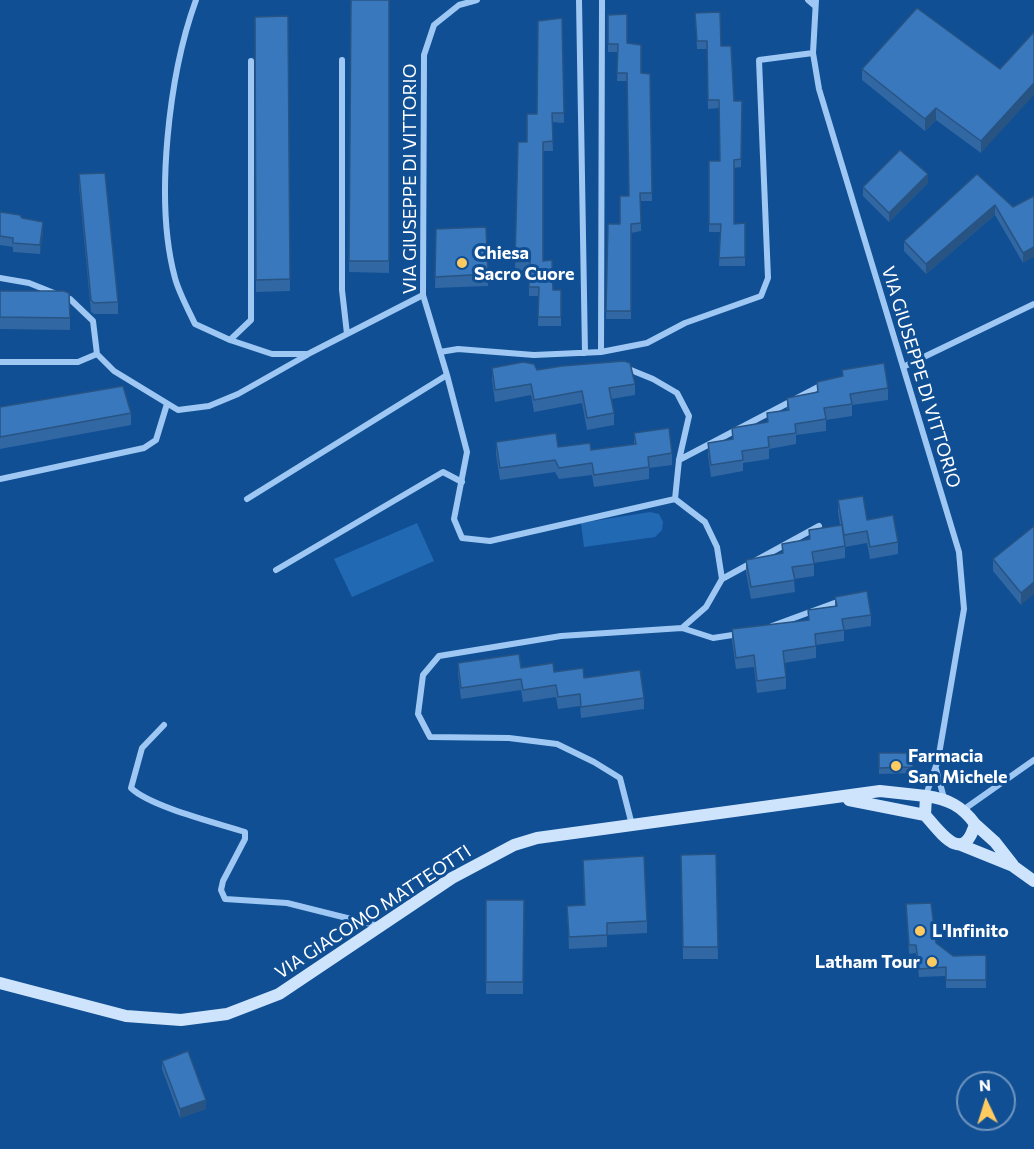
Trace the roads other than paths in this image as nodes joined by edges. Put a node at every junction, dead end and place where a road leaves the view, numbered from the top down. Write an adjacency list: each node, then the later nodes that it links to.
1 (196, 0): 14 (street)
2 (477, 0): 11 (street, VIA GIUSEPPE DI VITTORIO)
3 (579, 0): 17 (street)
4 (602, 0): 16 (street)
5 (808, 0): 6 (street, VIA GIUSEPPE DI VITTORIO)
6 (816, 3): 7 (street, VIA GIUSEPPE DI VITTORIO)
7 (813, 53): 16 (street); 21 (street, VIA GIUSEPPE DI VITTORIO)
8 (342, 60): 13 (street)
9 (251, 61): 14 (street)
10 (0, 278): 18 (street)
11 (423, 295): 13 (street); 15 (street, VIA GIUSEPPE DI VITTORIO)
12 (1034, 304): 21 (street)
13 (347, 334): 19 (street)
14 (230, 340): 19 (street)
15 (440, 352): 17 (street); 23 (street, VIA GIUSEPPE DI VITTORIO)
16 (602, 352): 17 (street)
17 (585, 353)
18 (98, 354): 20 (street); 25 (street)
19 (308, 354): 25 (street)
20 (0, 362)
21 (903, 367): 40 (street, VIA GIUSEPPE DI VITTORIO)
22 (616, 368): 26 (street)
23 (447, 375): 28 (street, VIA GIUSEPPE DI VITTORIO); 29 (street)
24 (830, 381): 26 (street)
25 (167, 404): 27 (street)
26 (679, 460): 30 (street)
27 (0, 479)
28 (462, 482): 30 (street, VIA GIUSEPPE DI VITTORIO); 32 (street)
29 (247, 499)
30 (675, 499): 33 (street)
31 (819, 526): 33 (street)
32 (276, 570)
33 (722, 579): 35 (street)
34 (840, 601): 36 (street)
35 (682, 628): 37 (street); 47 (street)
36 (769, 628)
37 (747, 633)
38 (164, 725): 51 (street)
39 (1034, 760): 44 (street)
40 (936, 769): 41 (street, VIA GIUSEPPE DI VITTORIO); 43 (street, VIA GIUSEPPE DI VITTORIO)
41 (926, 796): 42 (street, VIA GIACOMO MATTEOTTI); 43 (street, VIA GIACOMO MATTEOTTI); 45 (street)
42 (839, 798): 45 (street, VIA GIACOMO MATTEOTTI); 47 (street, VIA GIACOMO MATTEOTTI)
43 (944, 798): 44 (street, VIA GIACOMO MATTEOTTI)
44 (963, 810): 46 (street, VIA GIACOMO MATTEOTTI)
45 (925, 815): 48 (street, VIA GIACOMO MATTEOTTI)
46 (975, 824): 48 (street); 49 (street, VIA GIACOMO MATTEOTTI)
47 (632, 825): 51 (street, VIA GIACOMO MATTEOTTI)
48 (961, 845): 49 (street, VIA GIACOMO MATTEOTTI)
49 (1013, 866): 50 (street, VIA GIACOMO MATTEOTTI)
50 (1034, 881)
51 (380, 926): 52 (street, VIA GIACOMO MATTEOTTI)
52 (0, 982)

